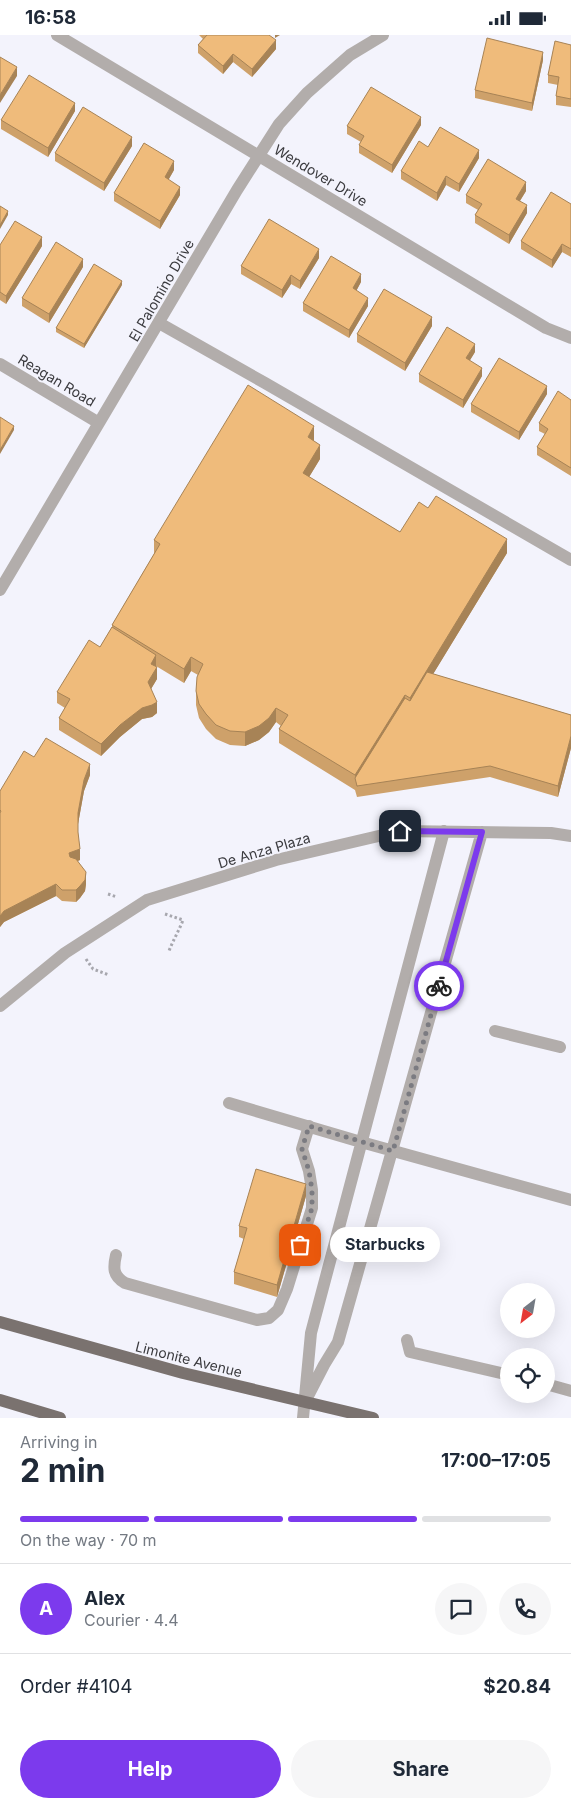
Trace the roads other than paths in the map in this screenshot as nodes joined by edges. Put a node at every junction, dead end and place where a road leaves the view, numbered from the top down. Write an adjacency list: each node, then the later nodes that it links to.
1 (57, 35): 3 (street, Wendover Drive)
2 (383, 35): 3 (street, El Palomino Drive)
3 (259, 155): 4 (street, El Palomino Drive); 5 (street, Wendover Drive)
4 (158, 323): 7 (street, El Palomino Drive); 8 (street)
5 (571, 338)
6 (0, 363): 7 (street, Reagan Road)
7 (99, 423): 9 (street, El Palomino Drive)
8 (571, 560)
9 (0, 591)
10 (444, 831): 11 (street, De Anza Plaza); 13 (street, De Anza Plaza); 18 (street)
11 (482, 832): 12 (street, De Anza Plaza); 19 (street)
12 (570, 833)
13 (0, 1006)
14 (495, 1031): 15 (street)
15 (560, 1047)
16 (229, 1103): 17 (street)
17 (309, 1126): 18 (street); 21 (street)
18 (361, 1142): 19 (street); 28 (street)
19 (393, 1151): 20 (street); 28 (street)
20 (571, 1200)
21 (116, 1255)
22 (0, 1322): 28 (main road, Limonite Avenue)
23 (407, 1339): 24 (street)
24 (500, 1373)
25 (555, 1387): 26 (street)
26 (571, 1391)
27 (0, 1401): 29 (main road)
28 (305, 1403): 30 (street); 31 (main road, Limonite Avenue)
29 (60, 1418)
30 (303, 1418)
31 (373, 1418)

